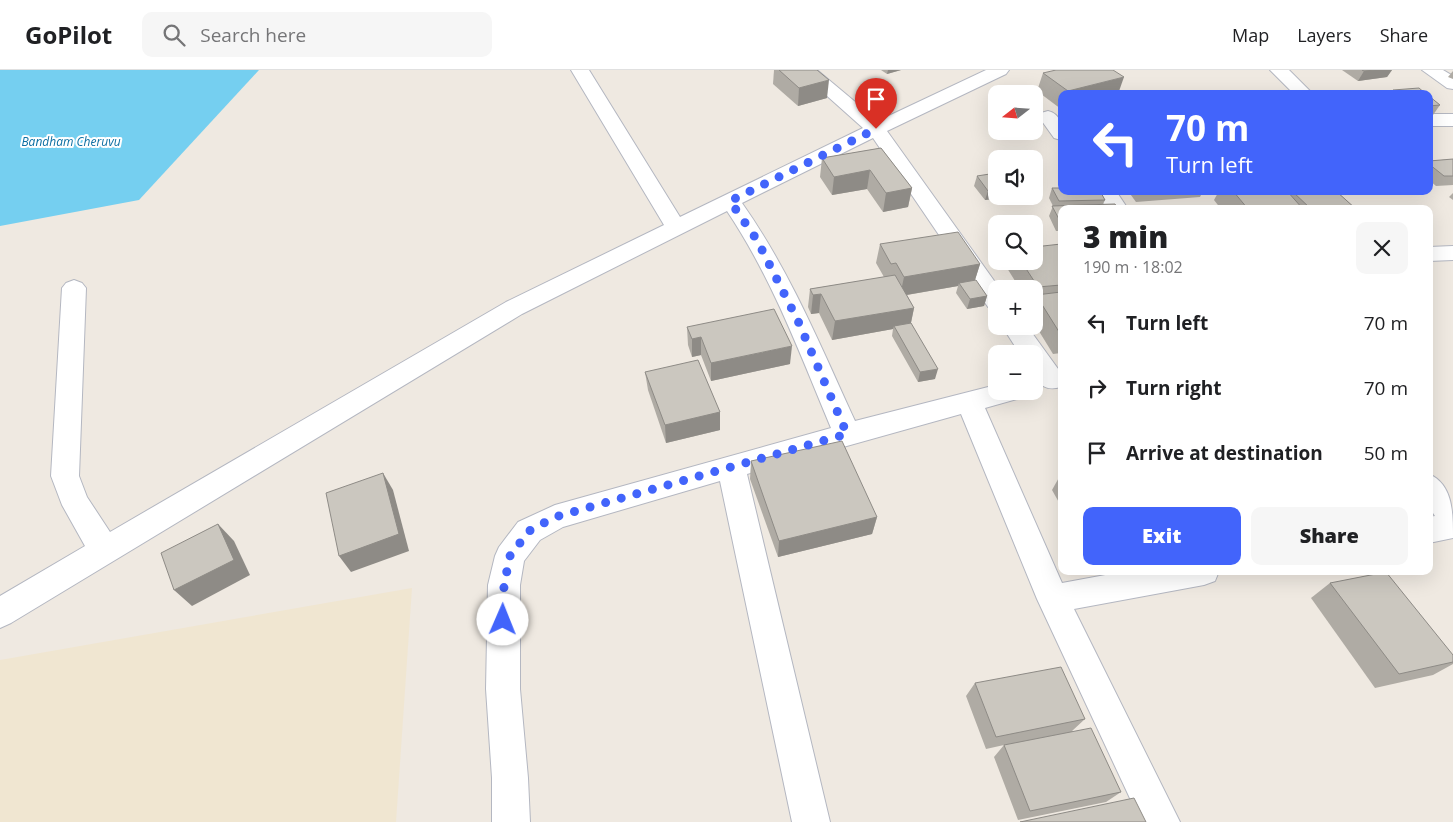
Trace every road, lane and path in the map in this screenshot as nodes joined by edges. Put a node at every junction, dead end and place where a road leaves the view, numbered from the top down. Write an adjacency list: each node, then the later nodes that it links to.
1 (580, 70): 14 (street)
2 (807, 70): 11 (street)
3 (1000, 70): 11 (street)
4 (1279, 70): 7 (street)
5 (1431, 70): 6 (street)
6 (1453, 84)
7 (1300, 90)
8 (1048, 117): 12 (street)
9 (1433, 120): 10 (street)
10 (1453, 120)
11 (876, 129): 13 (street); 18 (street)
12 (1058, 130)
13 (730, 201): 14 (street); 21 (street)
14 (676, 228): 27 (street)
15 (1453, 252): 16 (street)
16 (1433, 254)
17 (74, 288): 27 (street)
18 (988, 290)
19 (988, 398): 20 (street)
20 (970, 403): 21 (street); 29 (street)
21 (847, 434): 22 (street)
22 (731, 467): 31 (street); 32 (street)
23 (1433, 491): 24 (street)
24 (1453, 517)
25 (1453, 525): 26 (street)
26 (1433, 529)
27 (105, 551): 30 (street)
28 (1182, 575): 29 (street)
29 (1053, 599): 33 (street)
30 (0, 613)
31 (511, 822)
32 (811, 822)
33 (1161, 822)

